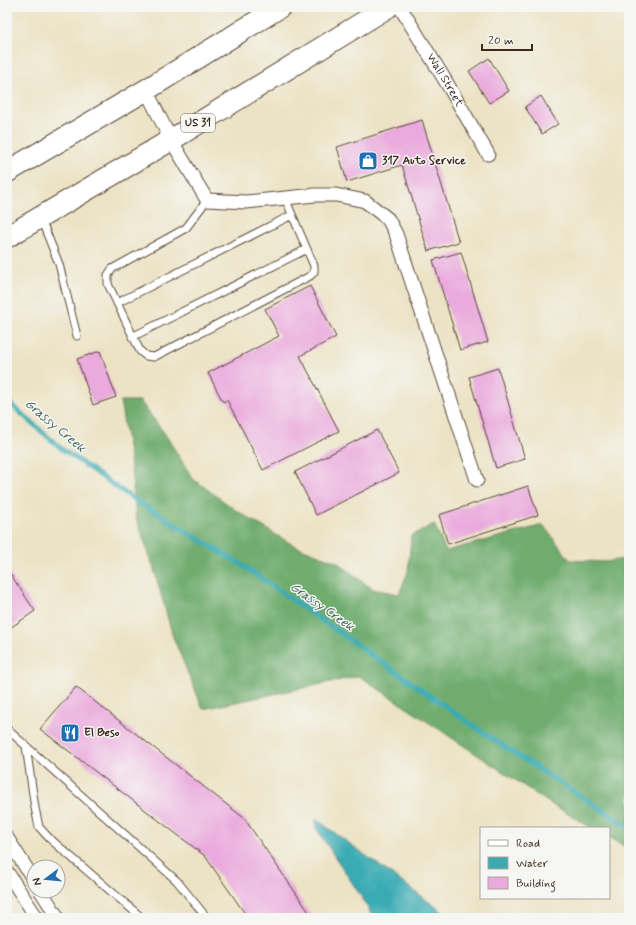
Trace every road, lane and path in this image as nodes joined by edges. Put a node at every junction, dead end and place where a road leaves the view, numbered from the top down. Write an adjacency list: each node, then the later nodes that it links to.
1 (280, 7): 4 (main road)
2 (388, 7): 5 (main road, US 31)
3 (400, 7): 6 (street, Wall Street)
4 (146, 90): 5 (street); 7 (main road)
5 (171, 140): 9 (street); 11 (main road, US 31)
6 (488, 154)
7 (7, 172)
8 (285, 198): 9 (street); 10 (lane); 17 (street)
9 (207, 200): 14 (lane)
10 (292, 214): 13 (lane); 14 (lane)
11 (40, 216): 12 (main road, US 31); 15 (lane)
12 (7, 237)
13 (307, 249): 16 (lane); 16 (lane)
14 (117, 303): 16 (lane)
15 (77, 336)
16 (132, 337)
17 (477, 480)
18 (7, 730): 19 (lane)
19 (26, 746): 26 (lane); 27 (lane)
20 (7, 838): 21 (street)
21 (26, 868)
22 (7, 872): 24 (street)
23 (46, 899): 25 (street)
24 (37, 918)
25 (58, 918)
26 (142, 918)
27 (207, 918)

